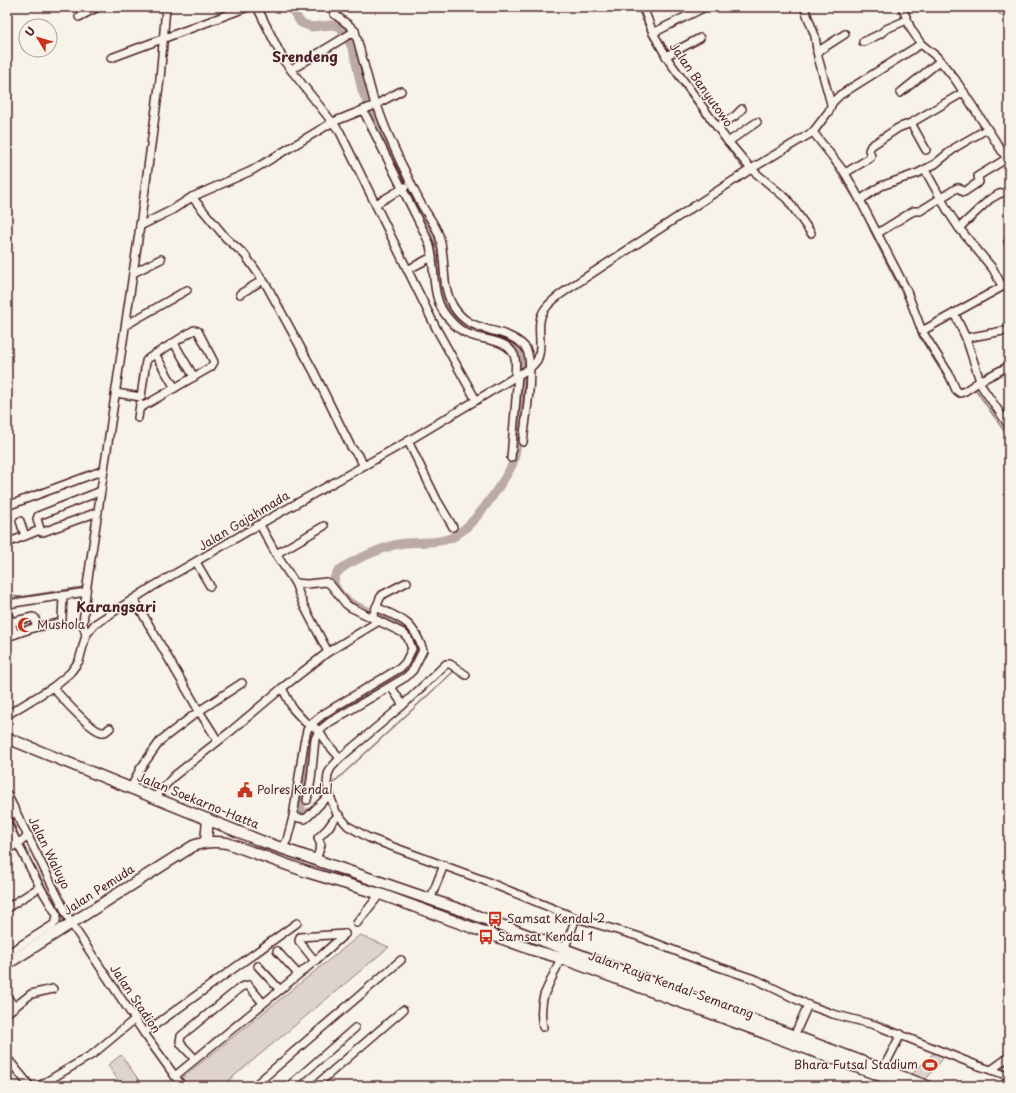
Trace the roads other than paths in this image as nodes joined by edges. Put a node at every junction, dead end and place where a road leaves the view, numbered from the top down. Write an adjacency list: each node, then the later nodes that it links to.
1 (98, 7): 10 (street)
2 (166, 7): 16 (street)
3 (248, 7): 16 (street)
4 (256, 7): 23 (street)
5 (341, 7): 12 (street)
6 (643, 7): 13 (street, Jalan Banyutowo)
7 (705, 7): 13 (street)
8 (804, 7): 19 (street)
9 (902, 7): 11 (street)
10 (80, 17)
11 (907, 20): 17 (street); 18 (street)
12 (353, 32): 23 (street); 28 (street)
13 (653, 33): 20 (street, Jalan Banyutowo)
14 (845, 34): 19 (street)
15 (700, 38): 20 (street)
16 (163, 39): 21 (street); 49 (street)
17 (863, 42)
18 (921, 44): 22 (street); 27 (street)
19 (819, 52): 27 (street)
20 (666, 56): 34 (street, Jalan Banyutowo)
21 (111, 58)
22 (940, 61): 25 (street); 26 (street)
23 (291, 70): 31 (street)
24 (401, 91): 28 (street)
25 (964, 92): 33 (street); 35 (street)
26 (900, 93)
27 (832, 103): 36 (street)
28 (375, 105): 29 (street); 43 (street)
29 (364, 109): 31 (street); 43 (street)
30 (742, 110): 34 (street)
31 (333, 122): 45 (street); 48 (street)
32 (757, 122): 37 (street)
33 (912, 123): 38 (street); 42 (street)
34 (717, 127): 37 (street, Jalan Banyutowo)
35 (987, 129): 39 (street); 41 (street)
36 (815, 134): 40 (street); 42 (street)
37 (728, 142): 40 (street, Jalan Banyutowo)
38 (926, 150)
39 (1008, 160): 46 (street)
40 (752, 169): 51 (street, Jalan Banyutowo); 68 (street)
41 (925, 170): 46 (street); 47 (street)
42 (845, 173): 47 (street)
43 (406, 186): 48 (street); 53 (street); 68 (street)
44 (1009, 191): 50 (street)
45 (192, 197): 49 (street); 57 (street)
46 (940, 199): 50 (street); 52 (street)
47 (860, 200): 52 (street)
48 (376, 204): 55 (street)
49 (140, 226): 56 (street)
50 (959, 228): 58 (street)
51 (811, 232)
52 (878, 233): 64 (street)
53 (432, 257): 55 (street); 70 (street)
54 (161, 259): 56 (street)
55 (407, 270): 75 (street)
56 (133, 273): 62 (street)
57 (263, 280): 60 (street); 83 (street)
58 (1006, 284): 61 (street)
59 (187, 290): 62 (street)
60 (240, 294)
61 (954, 313): 64 (street); 65 (street)
62 (126, 325): 74 (street)
63 (1004, 330): 65 (street)
64 (922, 331): 72 (street)
65 (966, 338): 72 (street)
66 (174, 343): 67 (street); 71 (street); 71 (street)
67 (155, 354): 73 (street); 76 (street)
68 (529, 364): 70 (street, Jalan Gajahmada); 81 (street)
69 (1009, 366): 72 (street)
70 (518, 375): 75 (street, Jalan Gajahmada); 82 (street)
71 (194, 377): 73 (street)
72 (980, 381): 79 (street)
73 (175, 388): 77 (street)
74 (116, 393): 76 (street); 84 (street)
75 (474, 396): 80 (street, Jalan Gajahmada)
76 (141, 398): 77 (street)
77 (140, 408): 78 (street)
78 (138, 418)
79 (1009, 426)
80 (408, 441): 83 (street, Jalan Gajahmada); 90 (street)
81 (523, 442)
82 (511, 458)
83 (362, 462): 92 (street, Jalan Gajahmada)
84 (104, 470): 85 (street); 86 (street)
85 (102, 491): 87 (street); 91 (street)
86 (7, 506)
87 (98, 512): 91 (street); 100 (street)
88 (20, 521): 93 (street)
89 (324, 526): 95 (street)
90 (452, 527)
91 (40, 530): 93 (street)
92 (263, 530): 95 (street); 96 (street, Jalan Gajahmada)
93 (25, 536): 94 (street)
94 (8, 540)
95 (276, 554): 98 (street)
96 (196, 562): 99 (street); 102 (street, Jalan Gajahmada)
97 (407, 582): 105 (street)
98 (295, 583): 105 (street); 112 (street)
99 (210, 586)
100 (86, 592): 101 (street); 109 (street)
101 (63, 596): 103 (street); 107 (street)
102 (134, 599): 109 (street, Jalan Gajahmada); 119 (street)
103 (7, 604)
104 (7, 612): 106 (street)
105 (375, 614): 111 (street); 111 (street); 112 (street)
106 (12, 622): 107 (street); 108 (street)
107 (36, 627): 108 (street)
108 (15, 634): 110 (street)
109 (86, 634): 115 (street)
110 (7, 637)
111 (417, 650): 116 (street); 122 (street)
112 (328, 652): 117 (street)
113 (466, 675): 118 (street)
114 (242, 683): 119 (street)
115 (53, 687): 120 (street); 121 (street)
116 (391, 687): 118 (street); 122 (street)
117 (282, 688): 122 (street); 124 (street)
118 (403, 705): 125 (street)
119 (199, 711): 124 (street); 126 (street)
120 (7, 714)
121 (110, 728)
122 (315, 728): 125 (street); 130 (street); 133 (street)
123 (7, 738): 126 (highway, Jalan Soekarno-Hatta)
124 (218, 742): 129 (street)
125 (340, 758): 128 (street)
126 (131, 788): 129 (highway, Jalan Soekarno-Hatta)
127 (7, 794): 131 (street, Jalan Waluyo)
128 (329, 794): 132 (street); 133 (street)
129 (155, 797): 134 (highway, Jalan Soekarno-Hatta)
130 (307, 800)
131 (12, 814): 136 (street, Jalan Waluyo)
132 (339, 816): 140 (street); 141 (street)
133 (294, 817): 138 (street)
134 (208, 819): 137 (highway); 138 (highway, Jalan Soekarno-Hatta)
135 (7, 823): 136 (street)
136 (23, 839): 139 (street); 143 (street); 148 (street, Jalan Waluyo)
137 (206, 841): 144 (highway, Jalan Raya Kendal-Semarang); 148 (highway, Jalan Pemuda)
138 (287, 848): 140 (highway, Jalan Soekarno-Hatta)
139 (7, 850)
140 (313, 857): 142 (highway, Jalan Soekarno-Hatta)
141 (444, 865): 145 (street); 147 (street)
142 (381, 883): 145 (highway, Jalan Raya Kendal-Semarang)
143 (40, 887): 146 (street); 152 (street)
144 (380, 894): 150 (street); 153 (highway, Jalan Raya Kendal-Semarang)
145 (430, 900): 153 (highway, Jalan Raya Kendal-Semarang)
146 (7, 908)
147 (576, 918): 153 (street); 164 (street)
148 (71, 923): 156 (highway, Jalan Pemuda); 168 (street, Jalan Stadion)
149 (297, 923): 171 (street)
150 (358, 923)
151 (278, 951): 158 (street)
152 (7, 954)
153 (562, 954): 163 (highway, Jalan Raya Kendal-Semarang); 169 (street)
154 (315, 960): 154 (street); 158 (street)
155 (401, 960): 184 (street)
156 (7, 964)
157 (258, 966): 160 (street)
158 (298, 974): 160 (street)
159 (53, 990): 165 (street)
160 (280, 990): 162 (street)
161 (7, 997): 165 (street)
162 (263, 1003): 176 (street); 176 (street)
163 (698, 1004): 173 (highway, Jalan Raya Kendal-Semarang); 178 (highway, Jalan Raya Kendal-Semarang)
164 (808, 1004): 172 (street); 173 (street)
165 (14, 1007): 167 (street)
166 (403, 1010): 186 (street)
167 (7, 1013)
168 (136, 1019): 171 (street, Jalan Stadion); 182 (street)
169 (543, 1027)
170 (355, 1028): 185 (street)
171 (144, 1033): 179 (street, Jalan Stadion)
172 (901, 1034): 177 (street); 178 (street)
173 (794, 1036): 178 (highway, Jalan Raya Kendal-Semarang)
174 (1009, 1057): 177 (street)
175 (7, 1058): 181 (street)
176 (195, 1059): 179 (street)
177 (991, 1070): 180 (street)
178 (887, 1073): 187 (highway, Jalan Raya Kendal-Semarang); 188 (highway, Jalan Raya Kendal-Semarang)
179 (175, 1076): 183 (street, Jalan Stadion)
180 (1009, 1078): 189 (street)
181 (30, 1086)
182 (39, 1086)
183 (182, 1086)
184 (254, 1086)
185 (289, 1086)
186 (315, 1086)
187 (908, 1086)
188 (927, 1086)
189 (1004, 1086)

